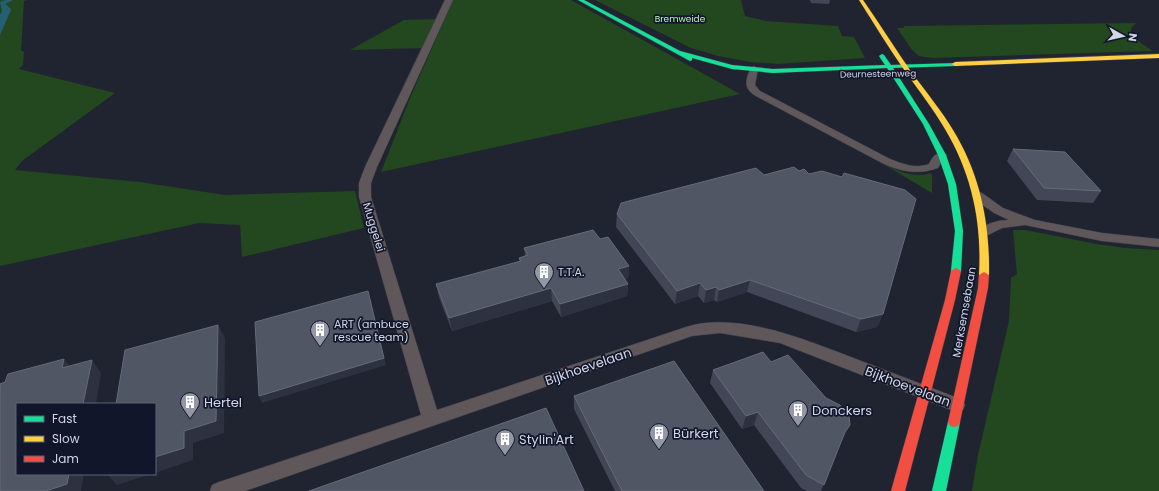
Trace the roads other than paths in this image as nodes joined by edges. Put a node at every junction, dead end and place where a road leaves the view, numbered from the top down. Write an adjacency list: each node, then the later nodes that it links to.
1 (449, 0): 16 (street, Muggelei)
2 (580, 0): 8 (main road, Deurnesteenweg)
3 (862, 0): 7 (main road, Merksemsebaan)
4 (877, 48): 6 (main road, Merksemsebaan)
5 (1159, 56): 7 (main road, Deurnesteenweg)
6 (891, 70): 7 (main road, Deurnesteenweg); 8 (main road, Deurnesteenweg); 9 (main road, Merksemsebaan)
7 (907, 70): 10 (main road, Merksemsebaan)
8 (753, 72): 9 (street)
9 (942, 155): 14 (main road, Merksemsebaan)
10 (978, 196): 11 (street); 12 (main road, Merksemsebaan)
11 (1032, 224): 12 (street); 13 (street)
12 (984, 232): 15 (main road, Merksemsebaan)
13 (1159, 242)
14 (926, 392): 15 (street, Bijkhoevelaan); 16 (street, Bijkhoevelaan); 18 (main road, Merksemsebaan)
15 (958, 405): 19 (main road, Merksemsebaan)
16 (431, 418): 17 (street, Bijkhoevelaan)
17 (219, 491)
18 (898, 491)
19 (939, 491)

